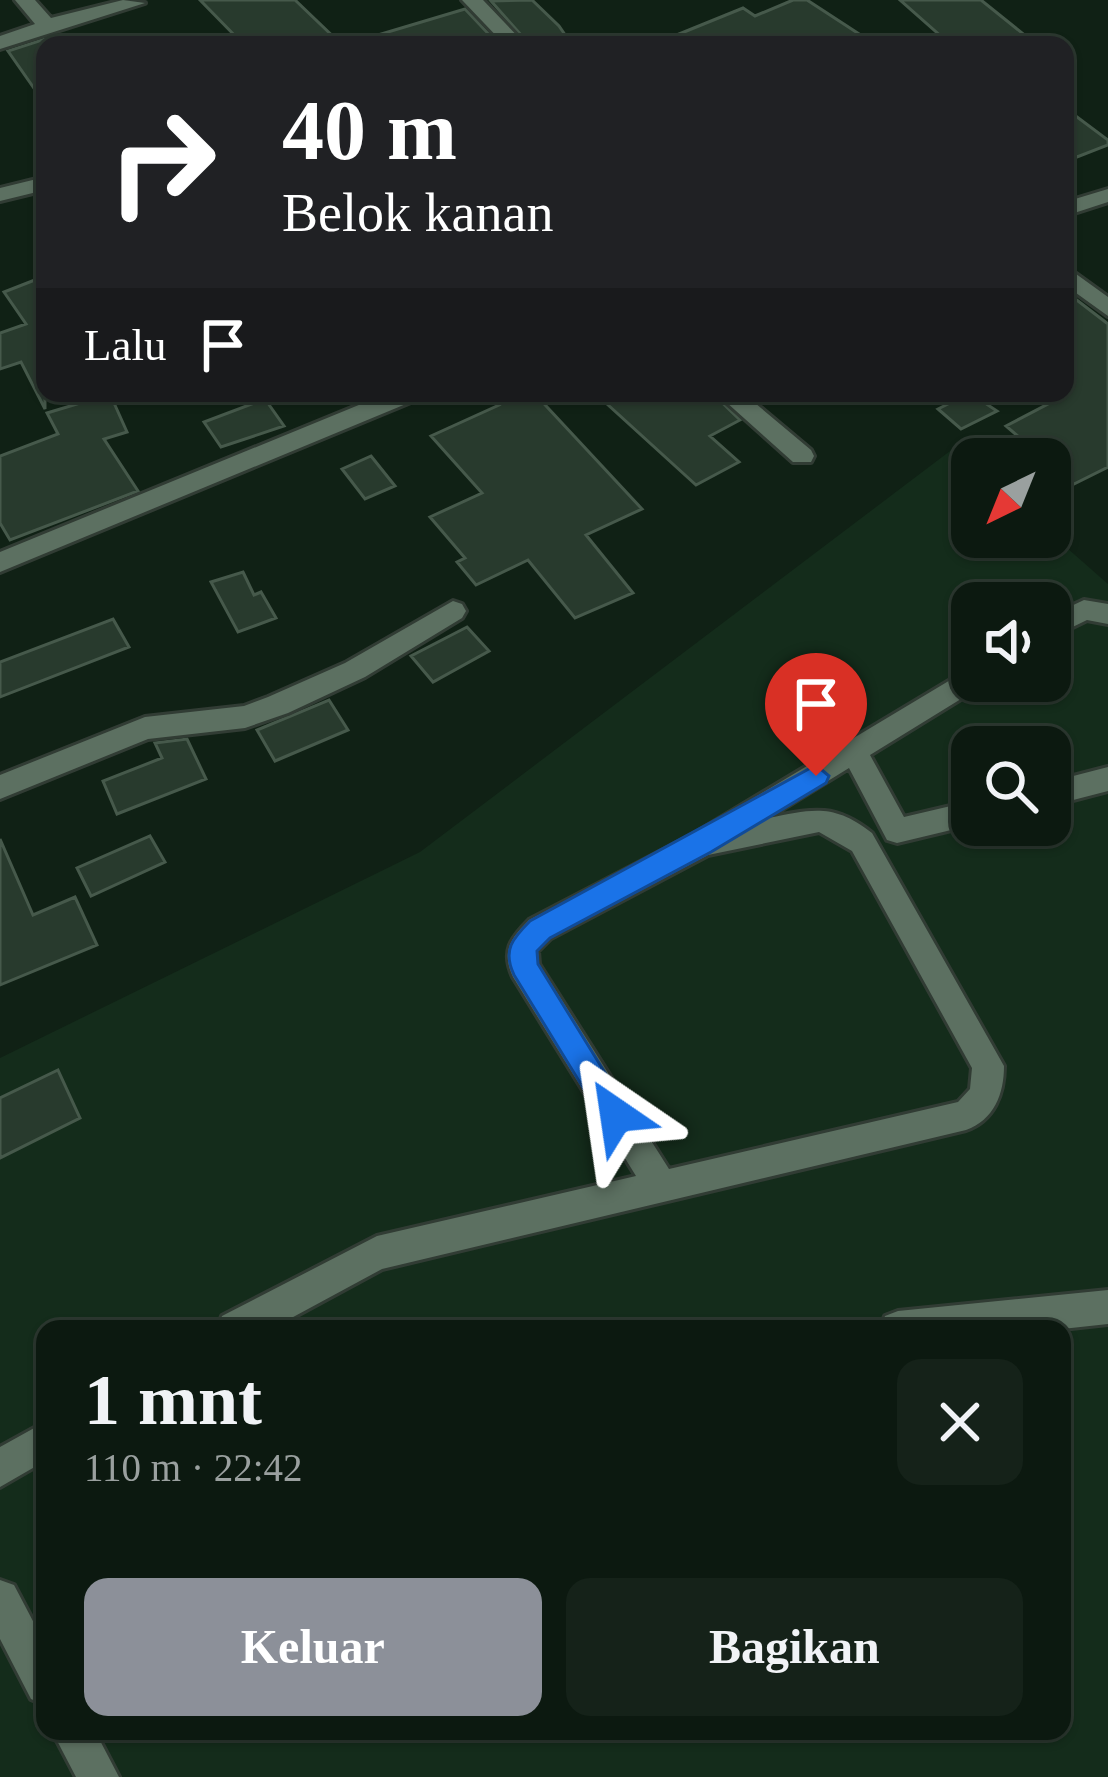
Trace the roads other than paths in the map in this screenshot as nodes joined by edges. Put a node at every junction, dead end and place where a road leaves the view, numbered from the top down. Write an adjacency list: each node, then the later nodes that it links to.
1 (25, 0): 4 (street)
2 (472, 0): 5 (street)
3 (135, 3): 4 (street)
4 (48, 26): 6 (street)
5 (507, 36)
6 (0, 43)
7 (36, 185): 8 (street)
8 (0, 195)
9 (1108, 195): 10 (street)
10 (1074, 206)
11 (1074, 281): 12 (street)
12 (1108, 309)
13 (388, 402): 16 (street)
14 (739, 402): 15 (street)
15 (802, 456)
16 (0, 562)
17 (453, 611): 23 (street)
18 (1108, 614): 19 (street)
19 (1071, 617)
20 (951, 691): 21 (street)
21 (855, 753): 26 (street); 28 (street)
22 (1108, 779): 24 (street)
23 (0, 788)
24 (1071, 789)
25 (951, 818): 26 (street)
26 (897, 831): 27 (street)
27 (862, 842): 28 (street); 29 (street)
28 (702, 844): 29 (street)
29 (662, 1189): 31 (street)
30 (1108, 1307): 32 (street)
31 (252, 1320)
32 (984, 1320)
33 (36, 1446): 34 (street)
34 (0, 1468)
35 (0, 1599): 36 (street)
36 (36, 1668)
37 (77, 1740): 38 (street)
38 (99, 1777)

